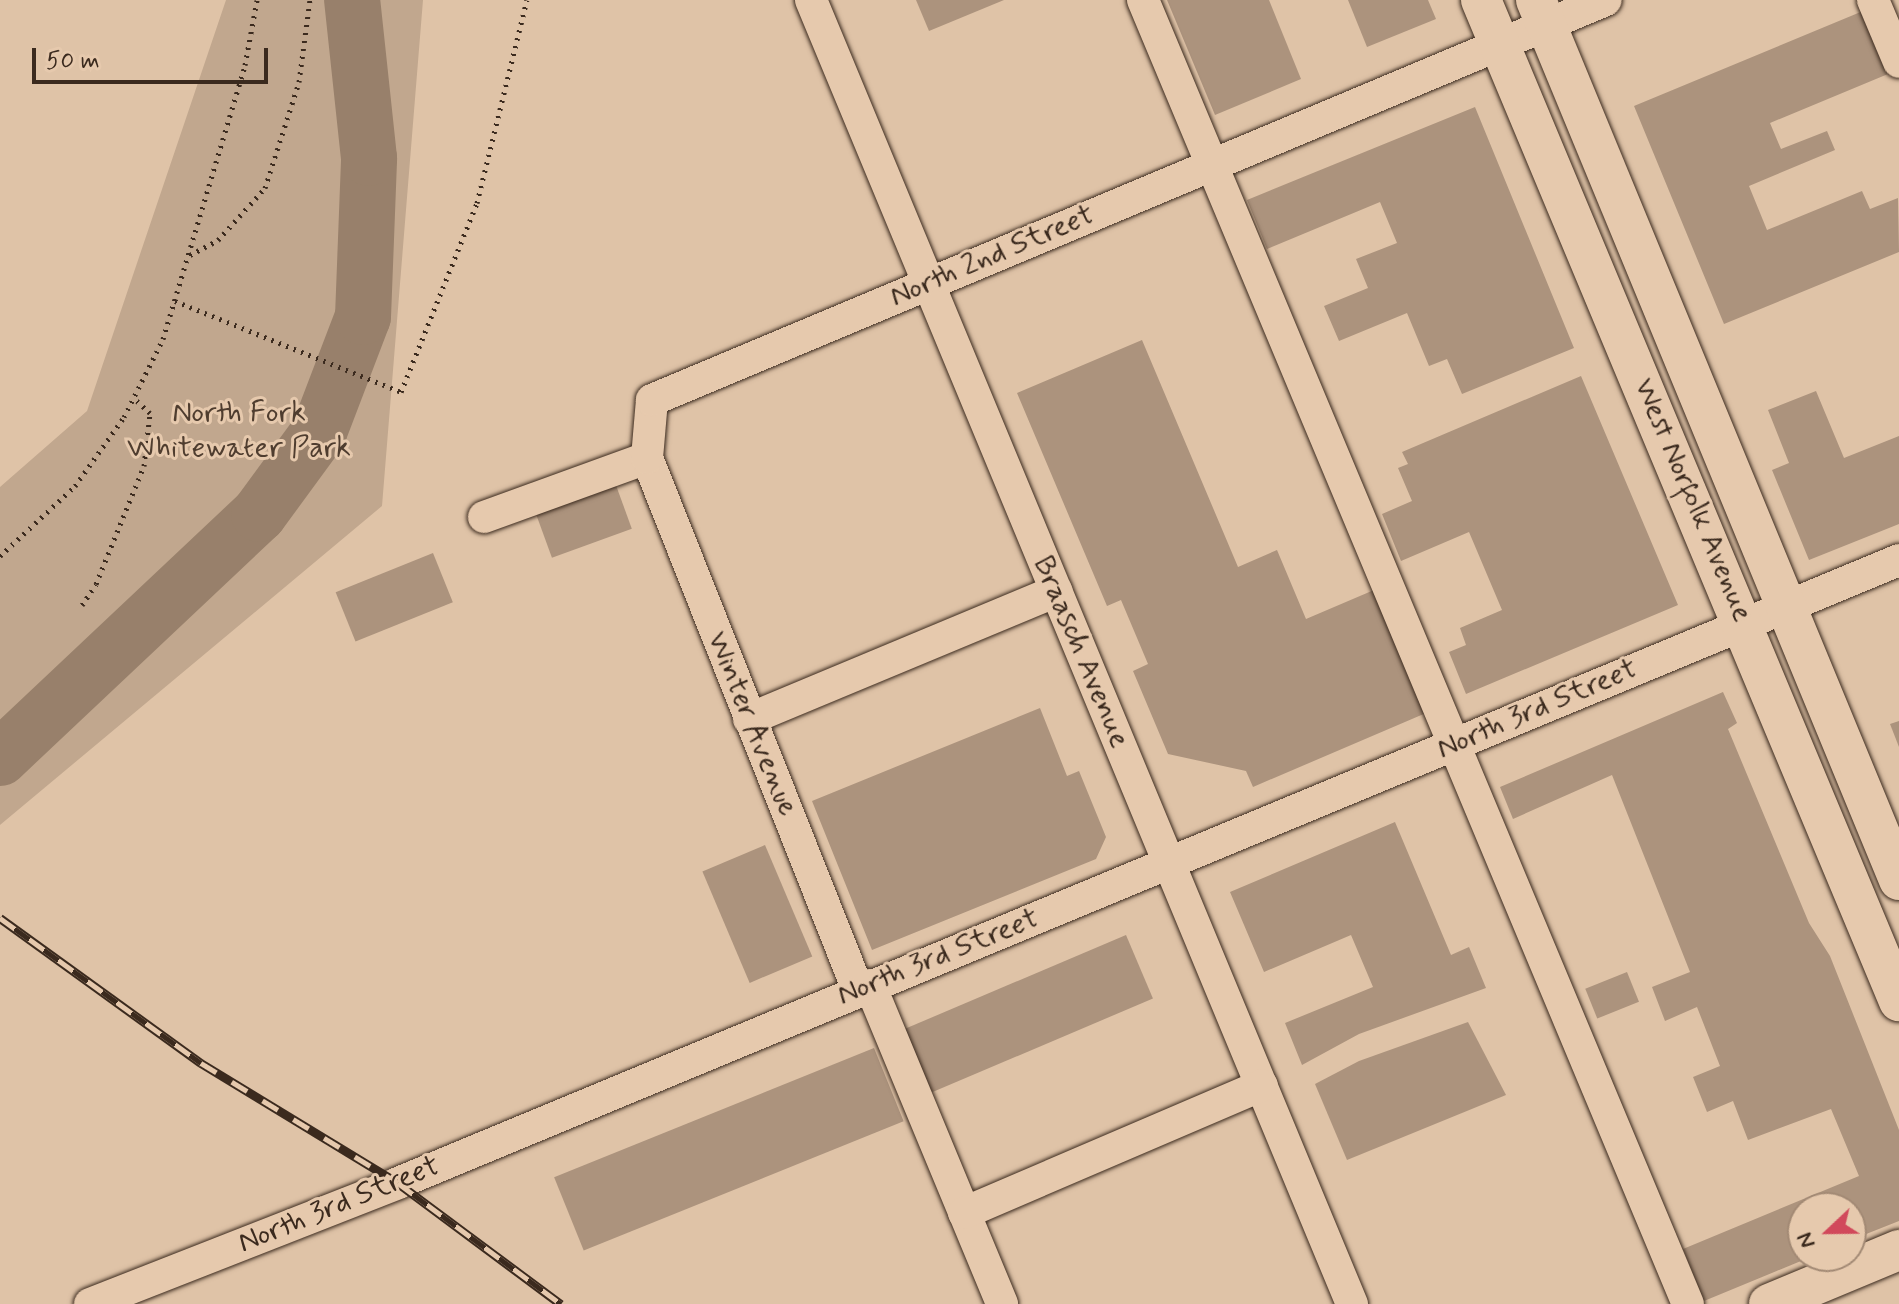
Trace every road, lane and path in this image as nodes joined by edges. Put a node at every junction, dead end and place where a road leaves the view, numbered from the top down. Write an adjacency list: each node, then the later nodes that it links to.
1 (257, 0): 13 (path)
2 (310, 0): 13 (path)
3 (527, 0): 15 (path)
4 (811, 0): 14 (street, Braasch Avenue)
5 (1143, 0): 12 (street)
6 (1481, 0): 10 (main road, West Norfolk Avenue)
7 (1606, 0): 9 (street, North 2nd Street)
8 (1873, 0): 11 (street)
9 (1541, 12): 10 (street, North 2nd Street); 23 (main road, West Norfolk Avenue)
10 (1498, 42): 12 (street, North 2nd Street); 24 (main road, West Norfolk Avenue)
11 (1899, 62)
12 (1211, 163): 14 (street, North 2nd Street); 26 (street)
13 (189, 256): 15 (path)
14 (928, 282): 17 (street, North 2nd Street); 21 (street, Braasch Avenue)
15 (175, 301): 16 (path)
16 (134, 398): 19 (path); 22 (path)
17 (647, 458): 18 (street); 25 (street, Winter Avenue)
18 (484, 517)
19 (0, 556)
20 (1899, 560): 23 (street, North 3rd Street)
21 (1056, 591): 25 (street); 27 (street, Braasch Avenue)
22 (82, 605)
23 (1784, 606): 24 (street, North 3rd Street); 28 (main road, West Norfolk Avenue)
24 (1745, 621): 26 (street, North 3rd Street); 30 (main road, West Norfolk Avenue)
25 (749, 719): 29 (street, Winter Avenue)
26 (1455, 744): 27 (street, North 3rd Street); 37 (street)
27 (1170, 863): 29 (street, North 3rd Street); 31 (street, Braasch Avenue)
28 (1899, 880)
29 (864, 987): 32 (street, Winter Avenue); 34 (street, North 3rd Street)
30 (1899, 1001)
31 (1262, 1085): 32 (street); 36 (street, Braasch Avenue)
32 (964, 1213): 35 (street, Winter Avenue)
33 (1899, 1250): 38 (main road)
34 (90, 1304)
35 (1002, 1304)
36 (1352, 1304)
37 (1688, 1304)
38 (1769, 1304)

